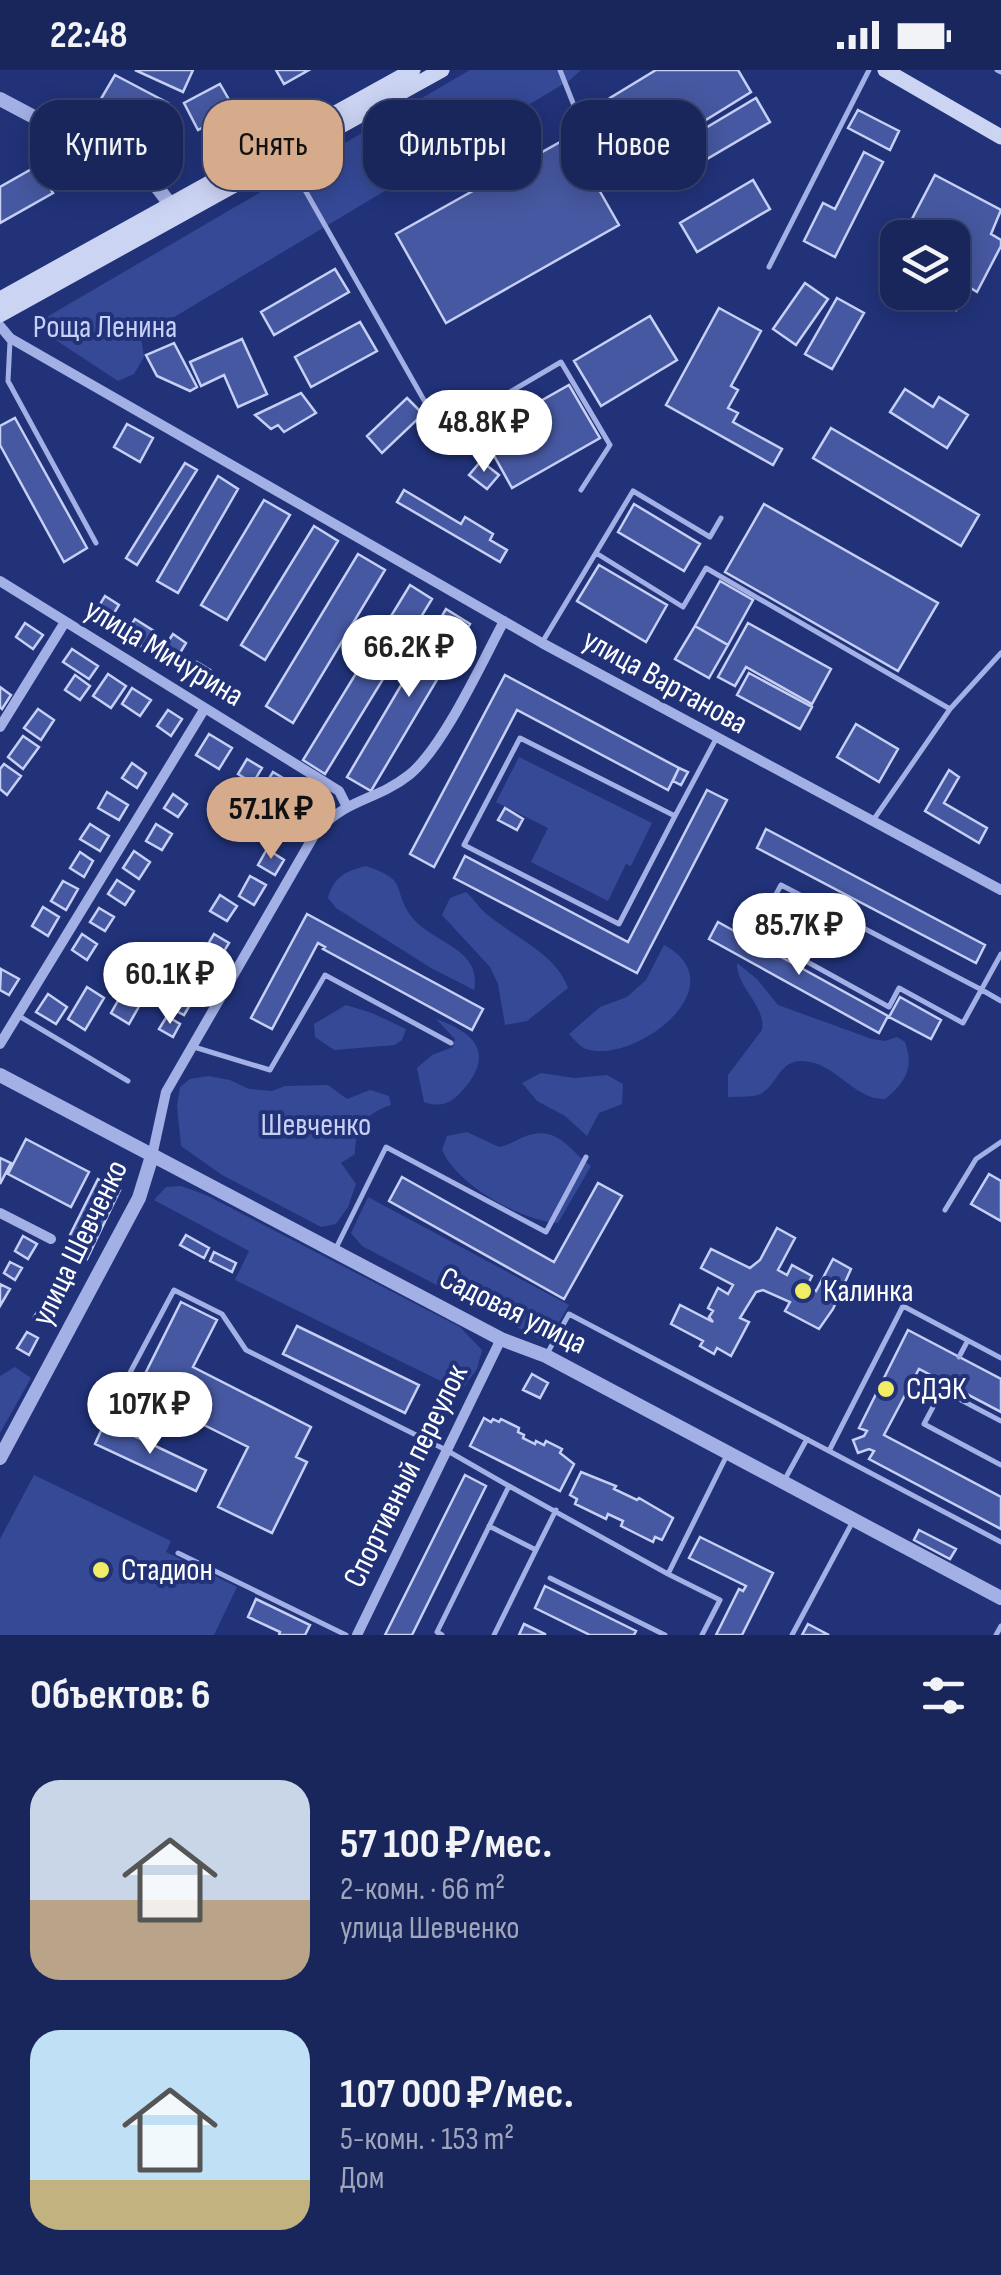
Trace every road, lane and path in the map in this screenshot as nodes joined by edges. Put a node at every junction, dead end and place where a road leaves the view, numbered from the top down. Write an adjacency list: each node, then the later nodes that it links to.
1 (413, 70): 12 (main road)
2 (442, 70): 8 (main road)
3 (560, 70): 7 (lane)
4 (869, 70): 13 (lane)
5 (884, 70): 9 (main road)
6 (0, 100): 12 (street)
7 (572, 100)
8 (343, 126)
9 (1001, 137)
10 (219, 190): 12 (main road)
11 (305, 190): 18 (lane)
12 (175, 211): 14 (main road); 15 (main road)
13 (769, 267)
14 (0, 299)
15 (0, 315)
16 (0, 326): 17 (street, улица Вартанова)
17 (10, 338): 20 (lane); 24 (street, улица Вартанова)
18 (581, 490)
19 (721, 518): 21 (lane)
20 (96, 543)
21 (596, 553): 25 (lane); 28 (lane)
22 (0, 580): 23 (street, улица Мичурина)
23 (65, 622): 27 (street, улица Мичурина); 29 (street)
24 (504, 622): 25 (street, улица Вартанова); 31 (street, улица Шевченко)
25 (542, 643): 30 (street, улица Вартанова)
26 (1001, 653): 28 (lane)
27 (205, 708): 31 (street, улица Мичурина); 38 (street)
28 (950, 710): 33 (lane)
29 (0, 727)
30 (716, 739): 32 (lane); 33 (street, улица Вартанова)
31 (346, 805): 42 (street, улица Шевченко)
32 (675, 816): 32 (lane)
33 (872, 821): 34 (street, улица Вартанова)
34 (1001, 890)
35 (1001, 954): 36 (lane)
36 (982, 990): 36 (lane); 37 (lane)
37 (1001, 1002)
38 (18, 1015): 39 (street); 44 (lane)
39 (4, 1027): 41 (street)
40 (451, 1043): 42 (lane)
41 (0, 1044)
42 (192, 1046): 46 (street, улица Шевченко)
43 (0, 1075): 46 (street, Садовая улица)
44 (128, 1081)
45 (1001, 1142): 48 (lane)
46 (152, 1156): 51 (street, Садовая улица); 65 (street, улица Шевченко)
47 (586, 1158): 51 (lane)
48 (945, 1210)
49 (0, 1213): 50 (street)
50 (51, 1239)
51 (334, 1251): 52 (street, Садовая улица)
52 (501, 1340): 54 (street, Садовая улица); 62 (street, Спортивный переулок)
53 (967, 1340): 55 (lane); 56 (lane); 63 (lane)
54 (546, 1356): 61 (lane); 64 (street, Садовая улица)
55 (959, 1357)
56 (1001, 1358)
57 (946, 1383): 58 (lane)
58 (942, 1390): 60 (lane); 66 (lane)
59 (116, 1399): 62 (lane)
60 (1001, 1421)
61 (806, 1439): 63 (lane); 67 (lane)
62 (446, 1450): 68 (lane); 80 (street, Спортивный переулок)
63 (830, 1451): 72 (lane)
64 (728, 1453): 67 (street, Садовая улица); 75 (lane)
65 (0, 1458)
66 (1001, 1466)
67 (784, 1482): 70 (street, Садовая улица)
68 (509, 1486): 69 (lane); 71 (lane)
69 (556, 1510): 73 (lane); 75 (lane)
70 (854, 1520): 77 (street, Садовая улица); 85 (lane)
71 (489, 1526): 73 (lane); 81 (lane)
72 (1001, 1542)
73 (536, 1550): 82 (lane)
74 (178, 1553): 79 (lane)
75 (668, 1574): 84 (lane)
76 (550, 1578): 83 (lane)
77 (1001, 1598)
78 (1001, 1626): 86 (lane)
79 (346, 1635)
80 (357, 1635)
81 (442, 1635)
82 (494, 1635)
83 (665, 1635)
84 (702, 1635)
85 (792, 1635)
86 (996, 1635)

